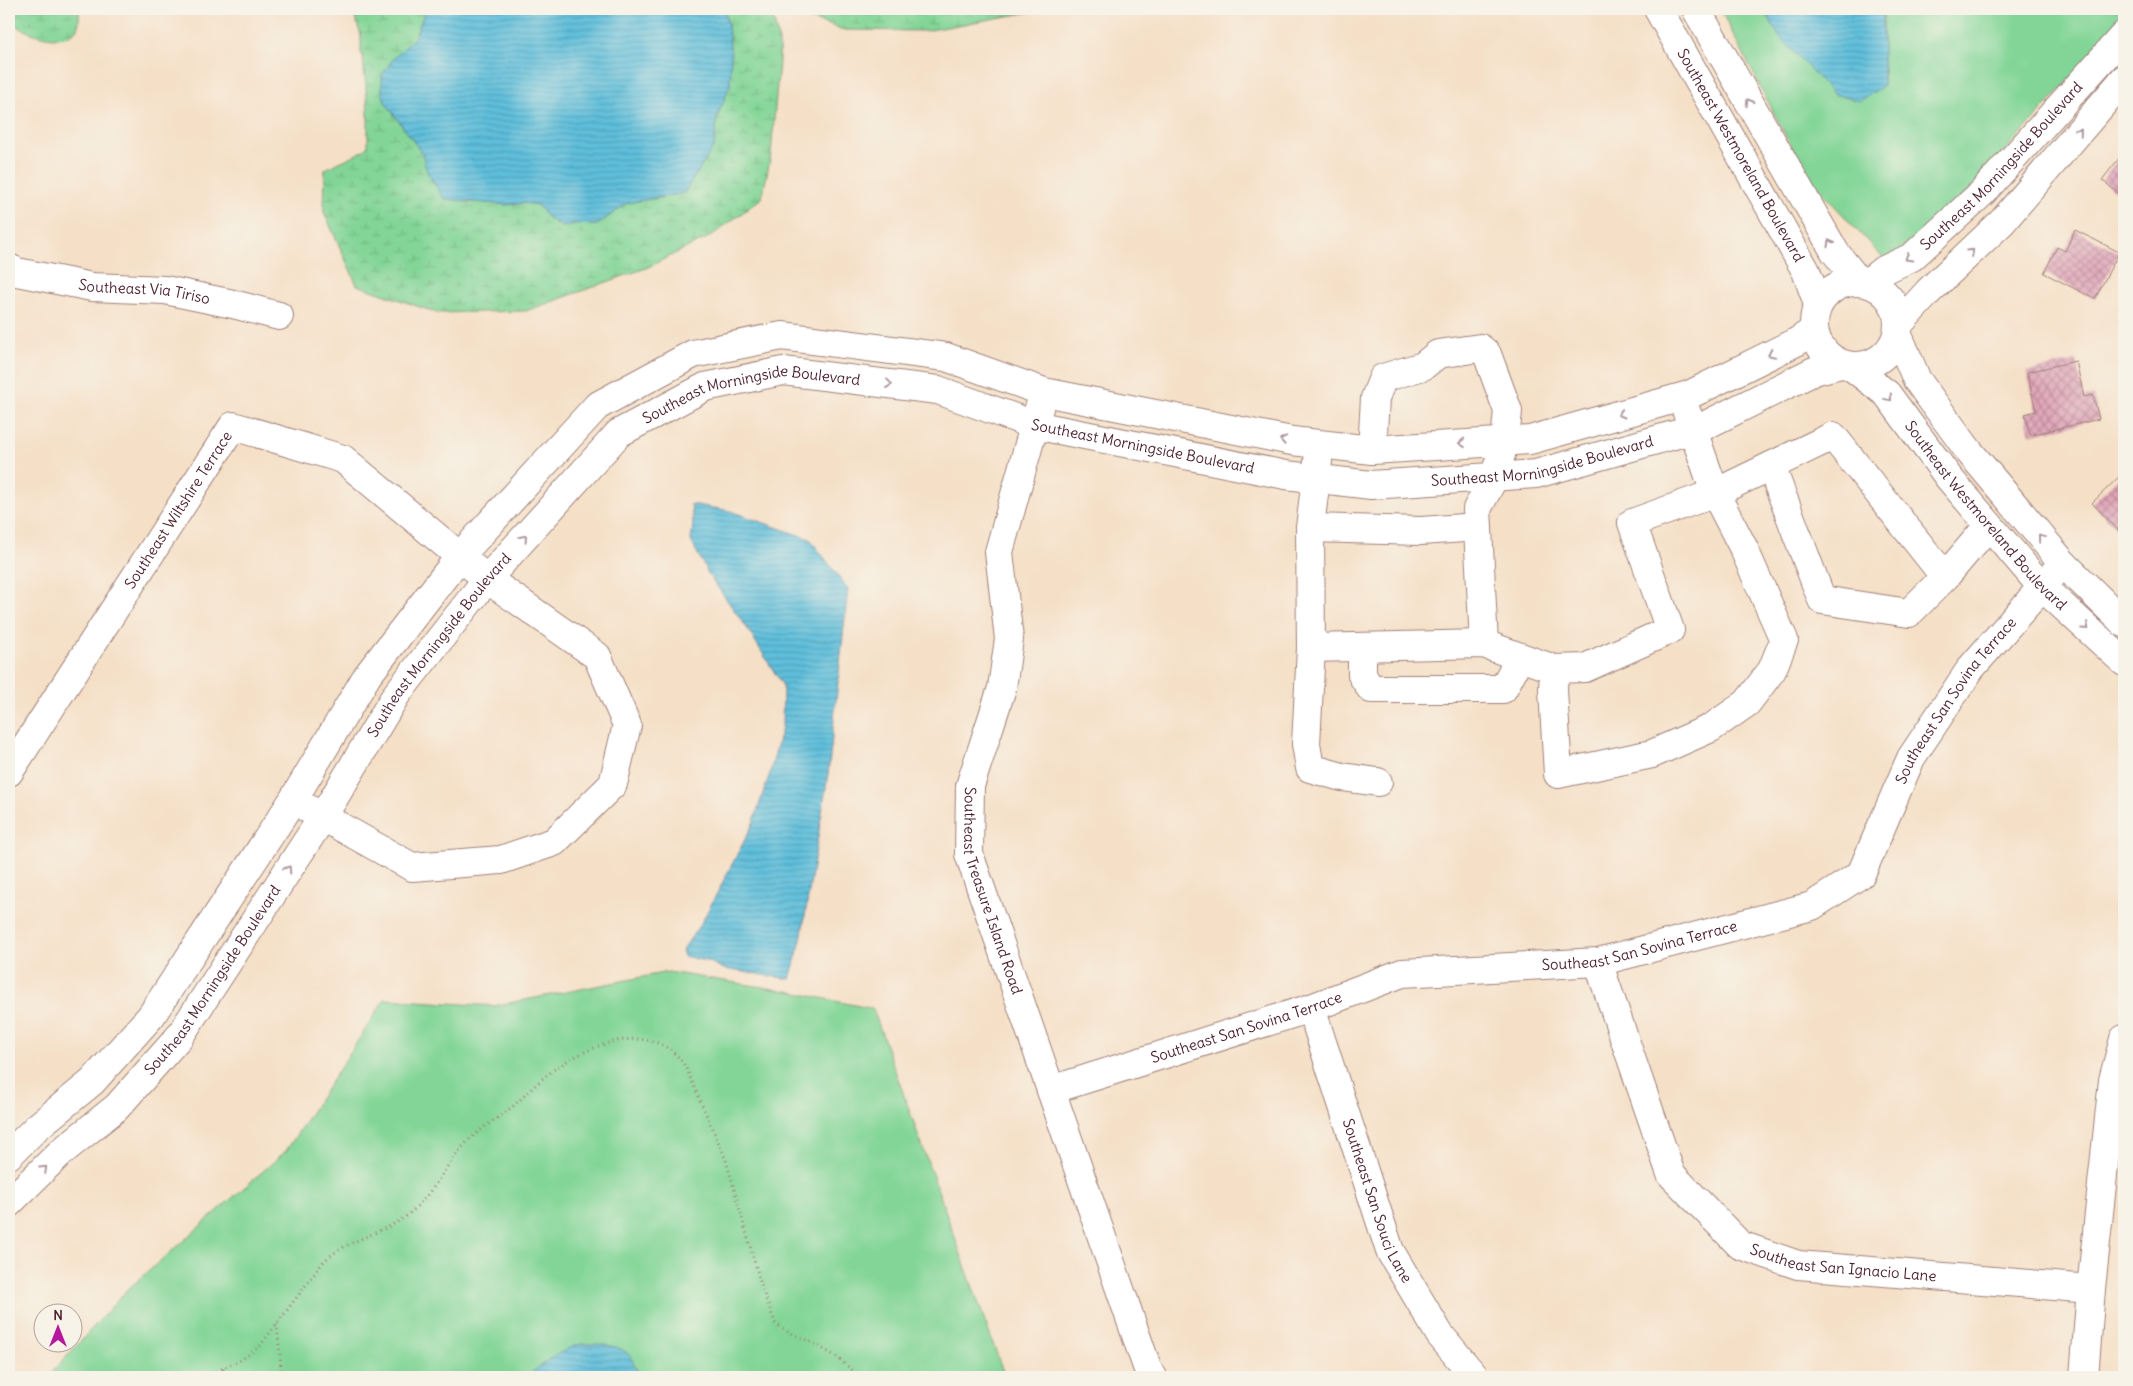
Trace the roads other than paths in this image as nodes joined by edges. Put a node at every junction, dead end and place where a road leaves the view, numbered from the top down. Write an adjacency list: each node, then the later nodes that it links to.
1 (1658, 9): 9 (street, Southeast Westmoreland Boulevard)
2 (1696, 9): 7 (street, one-way to 2)
3 (2124, 35): 4 (street, Southeast Morningside Boulevard)
4 (2095, 66): 5 (street); 7 (street, Southeast Morningside Boulevard, one-way to 7)
5 (2121, 83): 10 (street, Southeast Morningside Boulevard, one-way to 5)
6 (9, 268): 8 (street, Southeast Via Tiriso)
7 (1863, 282): 9 (street); 10 (street)
8 (279, 316)
9 (1816, 317): 12 (street); 15 (street, Southeast Morningside Boulevard, one-way to 15)
10 (1899, 329): 12 (street); 29 (street, Southeast Westmoreland Boulevard, one-way to 10)
11 (782, 336): 13 (street); 14 (street, Southeast Morningside Boulevard); 28 (street, Southeast Morningside Boulevard)
12 (1847, 365): 17 (street, Southeast Morningside Boulevard); 25 (street, Southeast Westmoreland Boulevard, one-way to 25)
13 (783, 371): 16 (street, Southeast Morningside Boulevard, one-way to 16); 31 (street, Southeast Morningside Boulevard, one-way to 13)
14 (1044, 392): 16 (street, Southeast Treasure Island Road); 19 (street, Southeast Morningside Boulevard, one-way to 14)
15 (1681, 397): 17 (street); 18 (street, Southeast Morningside Boulevard, one-way to 18)
16 (1034, 425): 23 (street, Southeast Morningside Boulevard); 49 (street, Southeast Treasure Island Road)
17 (1694, 429): 22 (street, Southeast Morningside Boulevard); 24 (street)
18 (1505, 440): 20 (street, Southeast Morningside Boulevard, one-way to 20); 20 (street); 22 (street)
19 (1321, 444): 20 (street, Southeast Morningside Boulevard); 23 (street)
20 (1372, 450)
21 (1771, 466): 24 (street); 30 (street); 30 (street)
22 (1495, 476): 23 (street, Southeast Morningside Boulevard); 26 (street)
23 (1315, 478): 27 (street)
24 (1715, 493): 39 (street); 39 (street)
25 (1990, 525): 30 (street); 32 (street, Southeast Westmoreland Boulevard)
26 (1478, 527): 27 (street); 34 (street)
27 (1310, 528): 36 (street)
28 (460, 556): 31 (street, Southeast Wiltshire Terrace); 40 (street, Southeast Wiltshire Terrace); 42 (street, Southeast Morningside Boulevard)
29 (2063, 563): 32 (street, Southeast San Sovina Terrace); 33 (street, Southeast Westmoreland Boulevard)
30 (1945, 577)
31 (487, 579): 43 (street, Southeast Morningside Boulevard); 43 (street, Southeast Wiltshire Terrace)
32 (2042, 587): 38 (street, Southeast Westmoreland Boulevard, one-way to 38); 44 (street, Southeast San Sovina Terrace)
33 (2124, 623)
34 (1484, 644): 35 (street); 37 (street)
35 (1362, 647): 36 (street); 37 (street)
36 (1312, 648): 41 (street)
37 (1520, 657): 39 (street)
38 (2124, 662)
39 (1554, 669)
40 (9, 772)
41 (1378, 782)
42 (293, 800): 43 (street, Southeast Wiltshire Terrace); 46 (street, Southeast Morningside Boulevard)
43 (322, 818): 47 (street, Southeast Morningside Boulevard, one-way to 43)
44 (1598, 962): 45 (street, Southeast San Sovina Terrace); 52 (street, Southeast San Ignacio Lane)
45 (1312, 1008): 49 (street, Southeast San Sovina Terrace); 54 (street, Southeast San Souci Lane)
46 (151, 1016): 47 (street); 50 (street, Southeast Morningside Boulevard)
47 (179, 1037): 51 (street, Southeast Morningside Boulevard, one-way to 47)
48 (2124, 1039): 52 (street)
49 (1051, 1090): 53 (street, Southeast Treasure Island Road)
50 (9, 1155)
51 (9, 1203)
52 (2091, 1289): 55 (street)
53 (1153, 1377)
54 (1475, 1377)
55 (2084, 1377)

